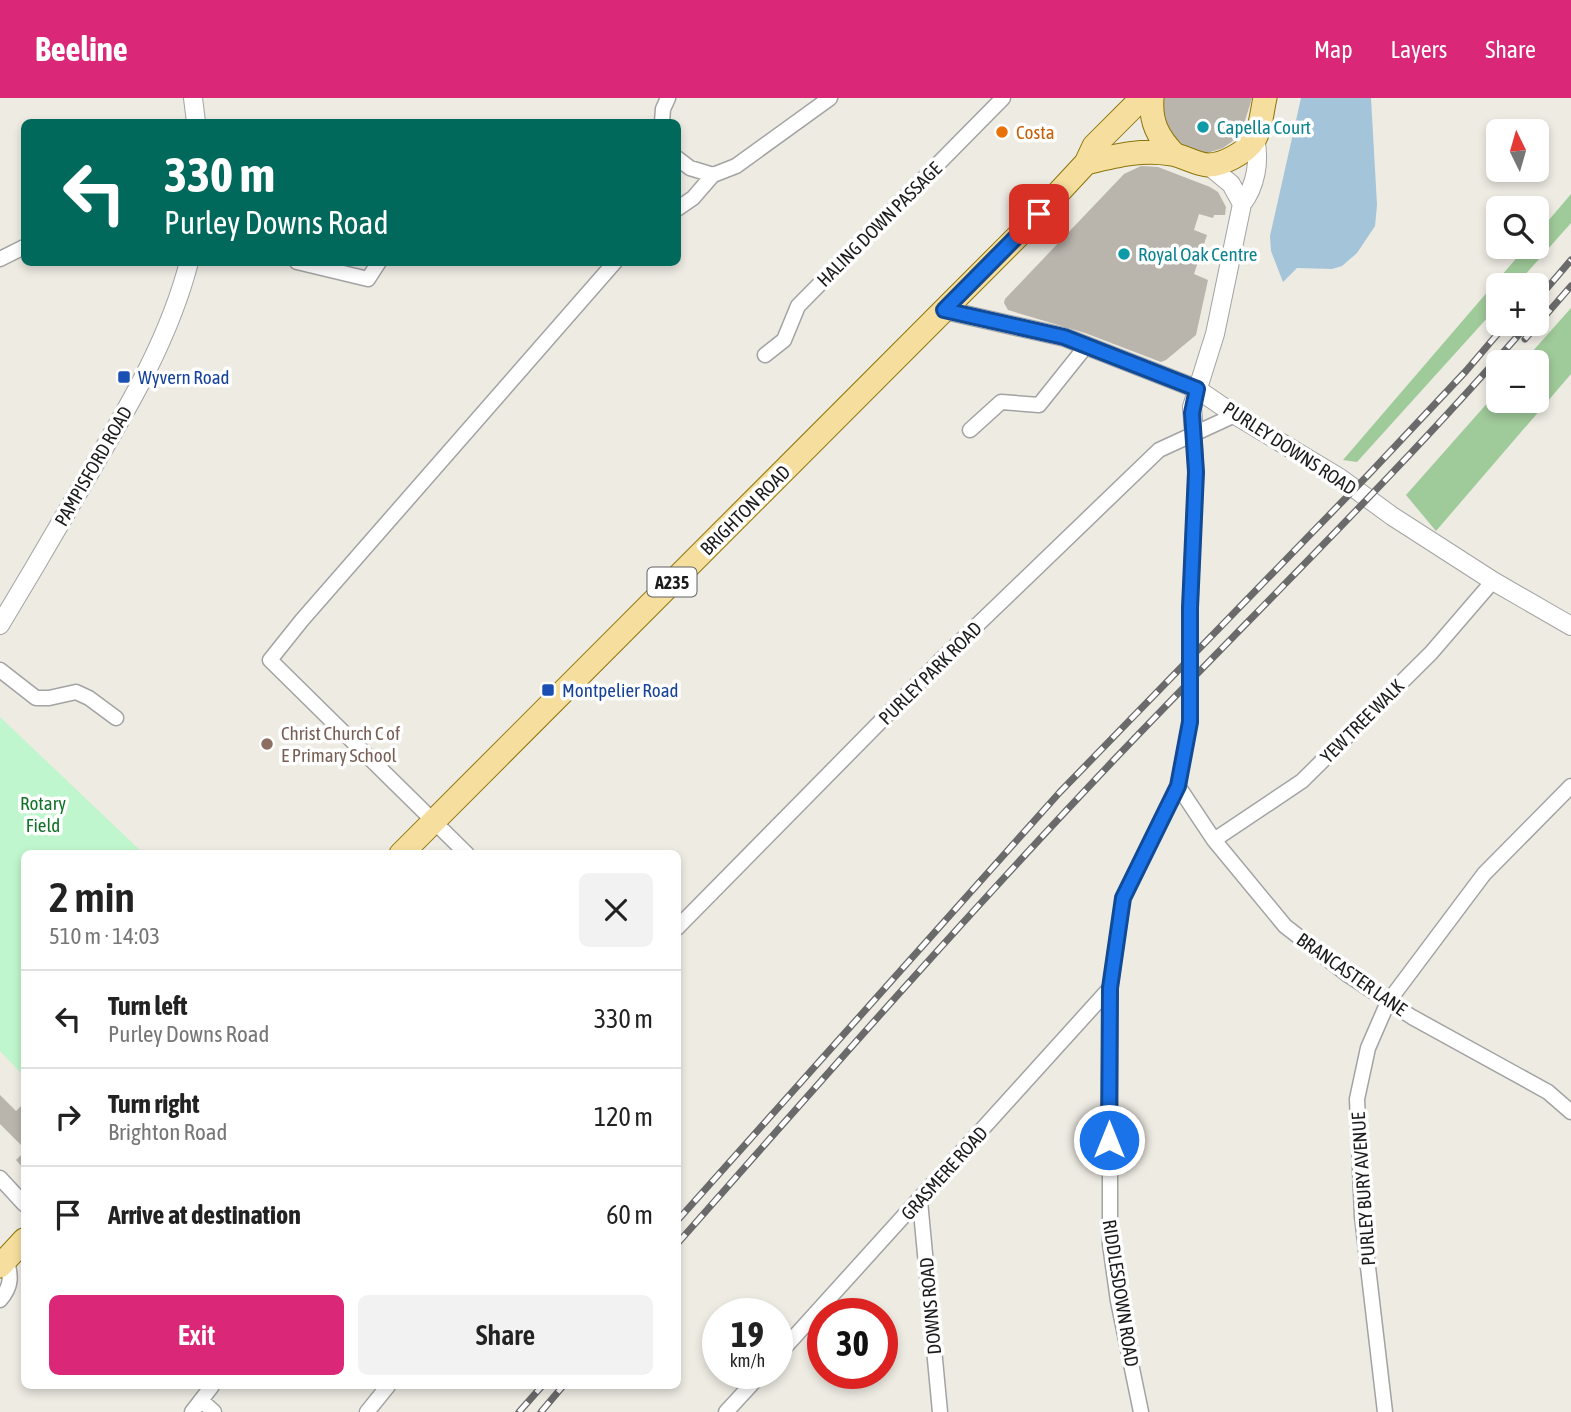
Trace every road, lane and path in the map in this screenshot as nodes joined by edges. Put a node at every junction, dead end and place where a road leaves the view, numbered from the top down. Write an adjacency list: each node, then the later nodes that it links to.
1 (192, 98): 8 (street)
2 (668, 98): 9 (street)
3 (830, 98): 15 (street)
4 (1003, 98): 26 (street, HALING DOWN PASSAGE)
5 (1142, 98): 13 (main road, BRIGHTON ROAD)
6 (1152, 98): 11 (main road)
7 (1265, 98): 10 (main road)
8 (196, 119)
9 (662, 119)
10 (1255, 138): 14 (main road); 16 (street, RIDDLESDOWN ROAD)
11 (1174, 154): 13 (main road); 14 (main road)
12 (681, 161): 15 (street)
13 (1086, 163): 24 (main road, BRIGHTON ROAD / A235)
14 (1209, 165): 16 (street)
15 (713, 175): 17 (street)
16 (1242, 204): 27 (street, RIDDLESDOWN ROAD)
17 (681, 206)
18 (21, 248): 19 (street)
19 (0, 259)
20 (188, 266): 32 (street, PAMPISFORD ROAD)
21 (314, 266): 22 (street)
22 (376, 266)
23 (612, 266): 38 (street)
24 (944, 310): 25 (street, PURLEY DOWNS ROAD); 38 (main road, BRIGHTON ROAD / A235)
25 (1087, 345): 27 (street, PURLEY DOWNS ROAD); 29 (street)
26 (765, 355)
27 (1197, 389): 28 (street, PURLEY DOWNS ROAD); 30 (street, RIDDLESDOWN ROAD)
28 (1235, 415): 30 (street); 31 (street, PURLEY DOWNS ROAD)
29 (970, 430)
30 (1194, 433): 36 (street, RIDDLESDOWN ROAD); 42 (street, PURLEY PARK ROAD)
31 (1493, 581): 33 (street, PURLEY DOWNS ROAD); 39 (street, YEW TREE WALK)
32 (0, 625)
33 (1571, 626)
34 (0, 670): 35 (street)
35 (116, 718)
36 (1178, 786): 39 (street, BRANCASTER LANE); 43 (street, RIDDLESDOWN ROAD)
37 (1571, 786): 44 (street, PURLEY BURY AVENUE)
38 (433, 821): 40 (main road, BRIGHTON ROAD / A235); 41 (street)
39 (1214, 840): 44 (street, BRANCASTER LANE)
40 (405, 850)
41 (463, 850)
42 (681, 924)
43 (1110, 988): 48 (street, GRASMERE ROAD); 61 (street, RIDDLESDOWN ROAD)
44 (1388, 1002): 45 (street, BRANCASTER LANE); 62 (street, PURLEY BURY AVENUE)
45 (1570, 1110)
46 (0, 1178): 47 (street)
47 (21, 1201)
48 (920, 1201): 52 (street, GRASMERE ROAD); 60 (street, DOWNS ROAD)
49 (21, 1243): 50 (main road)
50 (3, 1263): 51 (street)
51 (0, 1300)
52 (793, 1339)
53 (210, 1389): 56 (street)
54 (386, 1389): 58 (street)
55 (747, 1389): 59 (street)
56 (196, 1406): 57 (street)
57 (214, 1412)
58 (367, 1412)
59 (726, 1412)
60 (940, 1412)
61 (1141, 1412)
62 (1385, 1412)

